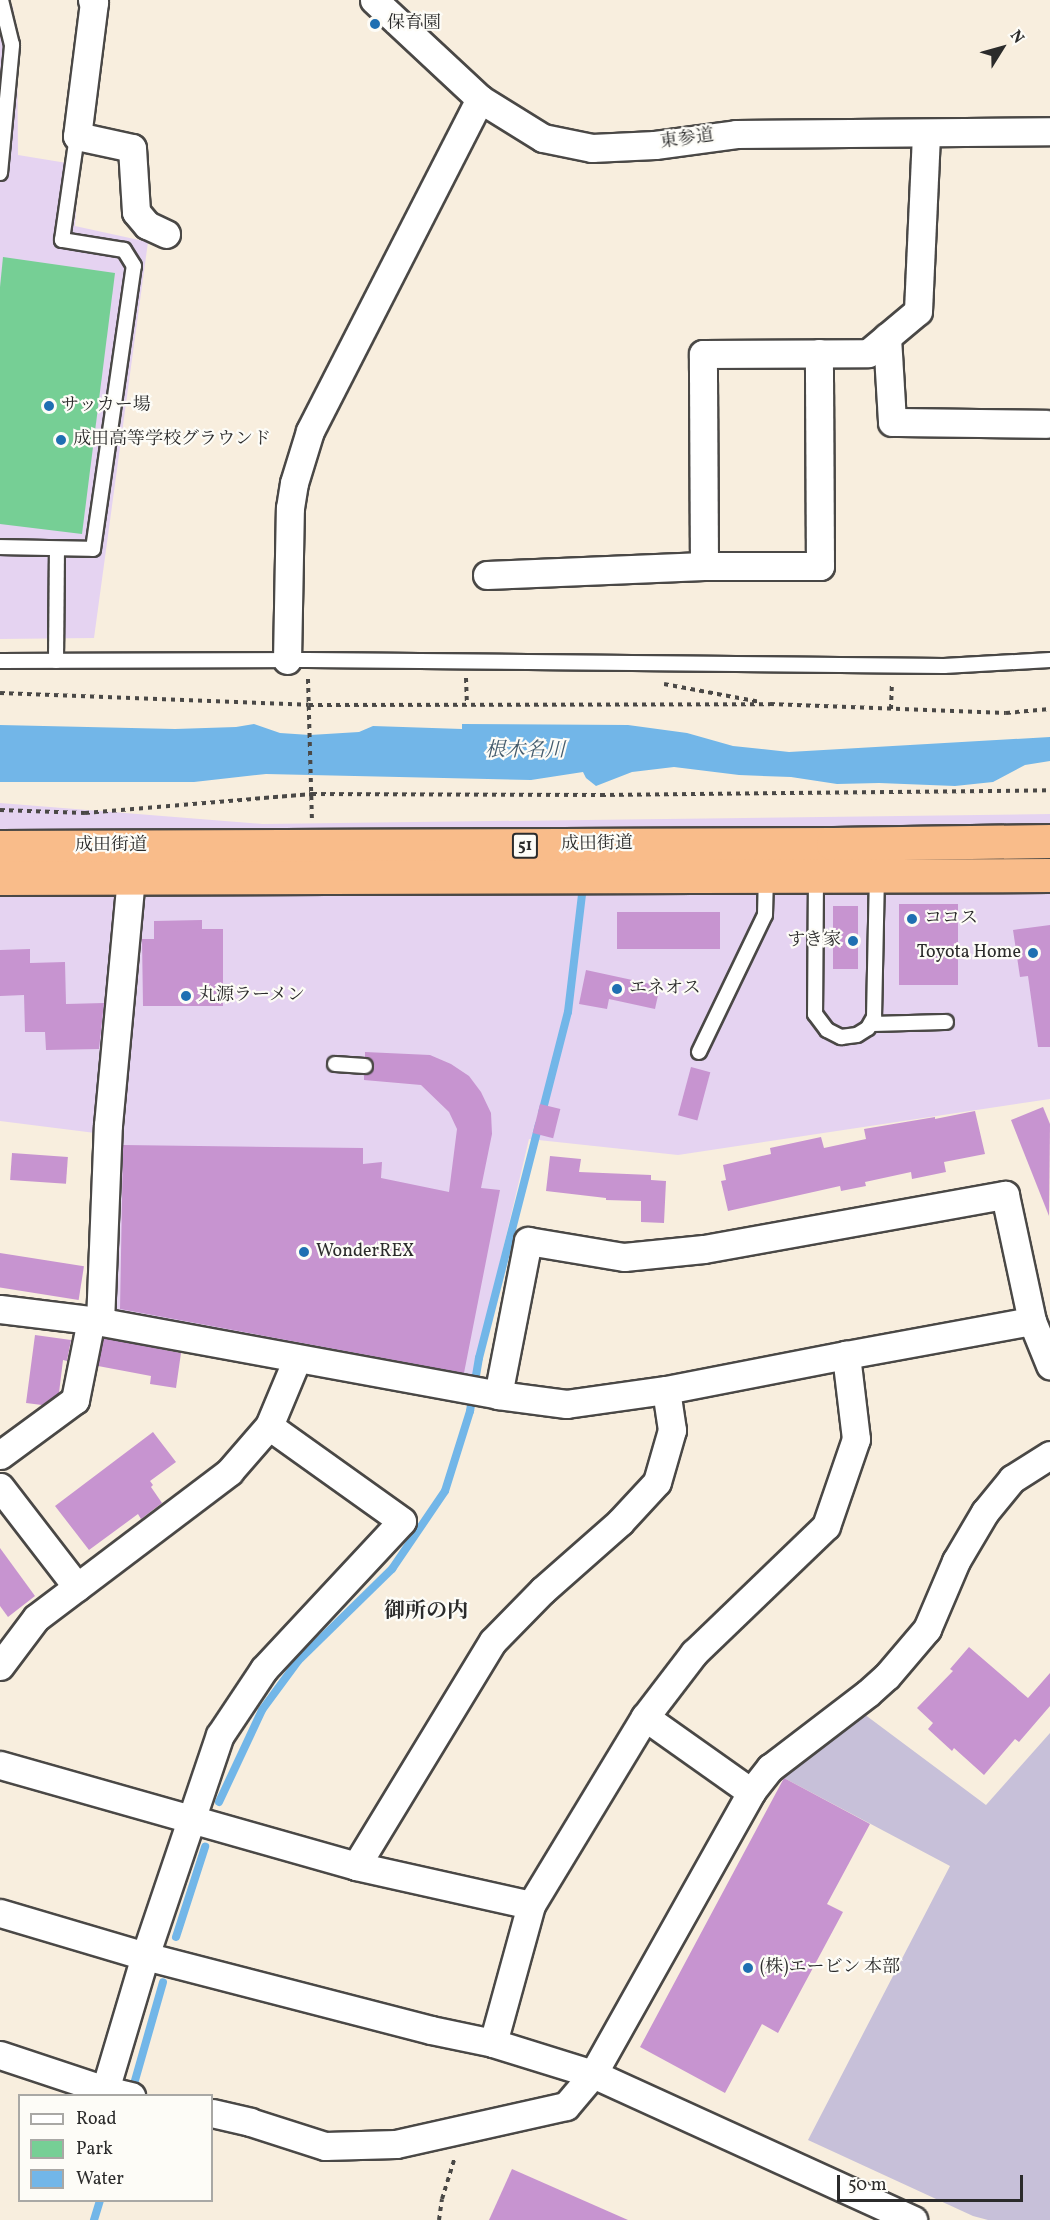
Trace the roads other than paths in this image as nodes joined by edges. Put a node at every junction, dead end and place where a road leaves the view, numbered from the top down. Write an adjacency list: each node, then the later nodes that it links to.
1 (2, 0): 8 (lane)
2 (92, 0): 7 (street)
3 (374, 0): 4 (street, 東参道)
4 (480, 99): 6 (street, 東参道); 17 (street)
5 (1050, 131): 6 (street, 東参道)
6 (926, 134): 10 (street)
7 (77, 136): 9 (street); 14 (lane)
8 (0, 173)
9 (166, 234)
10 (887, 337): 11 (street); 12 (street)
11 (819, 353): 15 (street); 15 (street)
12 (1046, 424)
13 (0, 547): 14 (lane)
14 (57, 549): 20 (lane)
15 (704, 566): 16 (street)
16 (487, 575)
17 (297, 660): 18 (lane); 20 (lane)
18 (1050, 660)
19 (0, 661): 20 (lane)
20 (56, 661)
21 (1050, 841): 22 (highway, 成田街道 / 51)
22 (0, 847)
23 (1050, 875): 26 (highway, 成田街道 / 51)
24 (766, 876): 25 (highway, 成田街道 / 51); 27 (highway, 成田街道 / 51); 31 (lane)
25 (816, 876): 26 (highway, 成田街道 / 51); 30 (lane)
26 (877, 876): 30 (lane)
27 (131, 877): 28 (highway, 成田街道 / 51); 35 (street)
28 (0, 878)
29 (946, 1022): 30 (lane)
30 (871, 1024)
31 (699, 1052)
32 (335, 1064): 33 (lane)
33 (365, 1066)
34 (0, 1309): 35 (street)
35 (96, 1321): 38 (street); 43 (street)
36 (1032, 1321): 37 (street); 39 (street); 41 (street)
37 (846, 1355): 40 (street); 48 (street)
38 (297, 1359): 41 (street); 42 (street)
39 (1050, 1365)
40 (666, 1390): 41 (street); 52 (street)
41 (494, 1394)
42 (269, 1426): 46 (street); 51 (street)
43 (0, 1455)
44 (1050, 1455): 50 (street)
45 (0, 1487): 46 (street)
46 (77, 1587): 47 (street)
47 (0, 1666)
48 (645, 1717): 50 (street); 53 (street)
49 (0, 1765): 51 (street)
50 (751, 1792): 58 (street)
51 (190, 1819): 52 (street); 55 (street)
52 (356, 1866): 53 (street)
53 (531, 1905): 56 (street)
54 (0, 1913): 55 (street)
55 (145, 1956): 56 (street); 59 (street)
56 (493, 2043): 58 (street)
57 (0, 2055): 59 (street)
58 (593, 2073): 60 (street); 61 (street)
59 (117, 2092)
60 (213, 2113)
61 (913, 2220)

